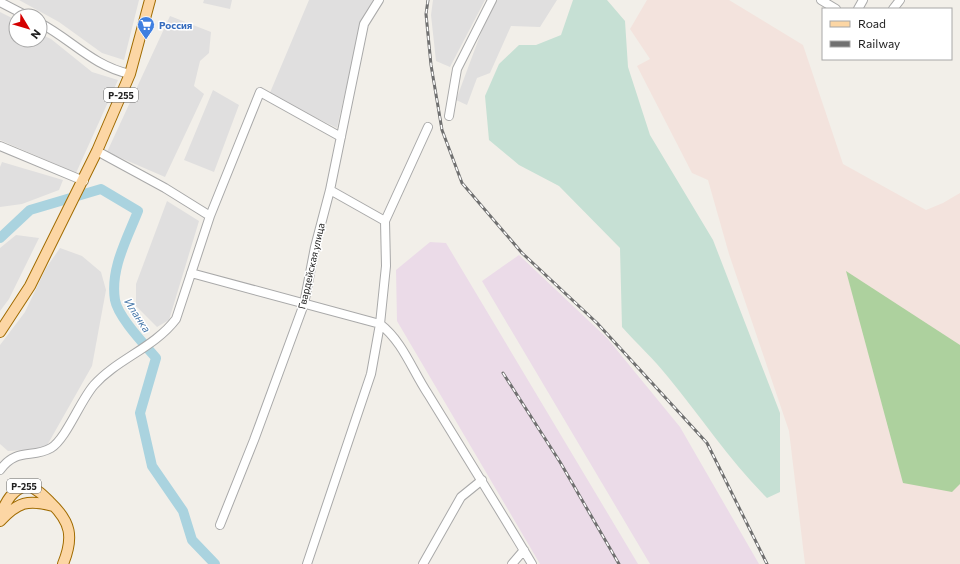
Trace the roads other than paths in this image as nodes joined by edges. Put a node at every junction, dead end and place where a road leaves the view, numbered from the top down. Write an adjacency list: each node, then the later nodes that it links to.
1 (150, 0): 11 (main road, Р-255)
2 (379, 0): 14 (street, Гвардейская улица)
3 (492, 0): 12 (street)
4 (821, 0): 8 (street)
5 (900, 0): 9 (street)
6 (0, 2): 7 (street)
7 (12, 8)
8 (834, 8)
9 (894, 8)
10 (48, 27): 11 (street)
11 (130, 74): 16 (main road, Р-255)
12 (449, 116)
13 (428, 127): 20 (street)
14 (341, 137): 18 (street, Гвардейская улица); 19 (street)
15 (0, 146): 17 (street)
16 (97, 151): 17 (main road, Р-255); 19 (street)
17 (82, 184): 24 (main road, Р-255)
18 (330, 190): 20 (street); 22 (street, Гвардейская улица)
19 (210, 216): 21 (street)
20 (385, 221): 23 (street)
21 (191, 273): 22 (street); 25 (street)
22 (304, 304): 23 (street); 30 (street, Гвардейская улица)
23 (380, 324): 26 (street); 33 (street)
24 (0, 332)
25 (0, 470)
26 (482, 480): 31 (street); 34 (street)
27 (55, 507): 28 (main road, Р-255); 29 (main road, Р-255); 32 (main road, Р-255)
28 (0, 516)
29 (0, 522)
30 (220, 525)
31 (524, 550): 35 (street); 36 (street)
32 (63, 564)
33 (307, 564)
34 (422, 564)
35 (512, 564)
36 (532, 564)

